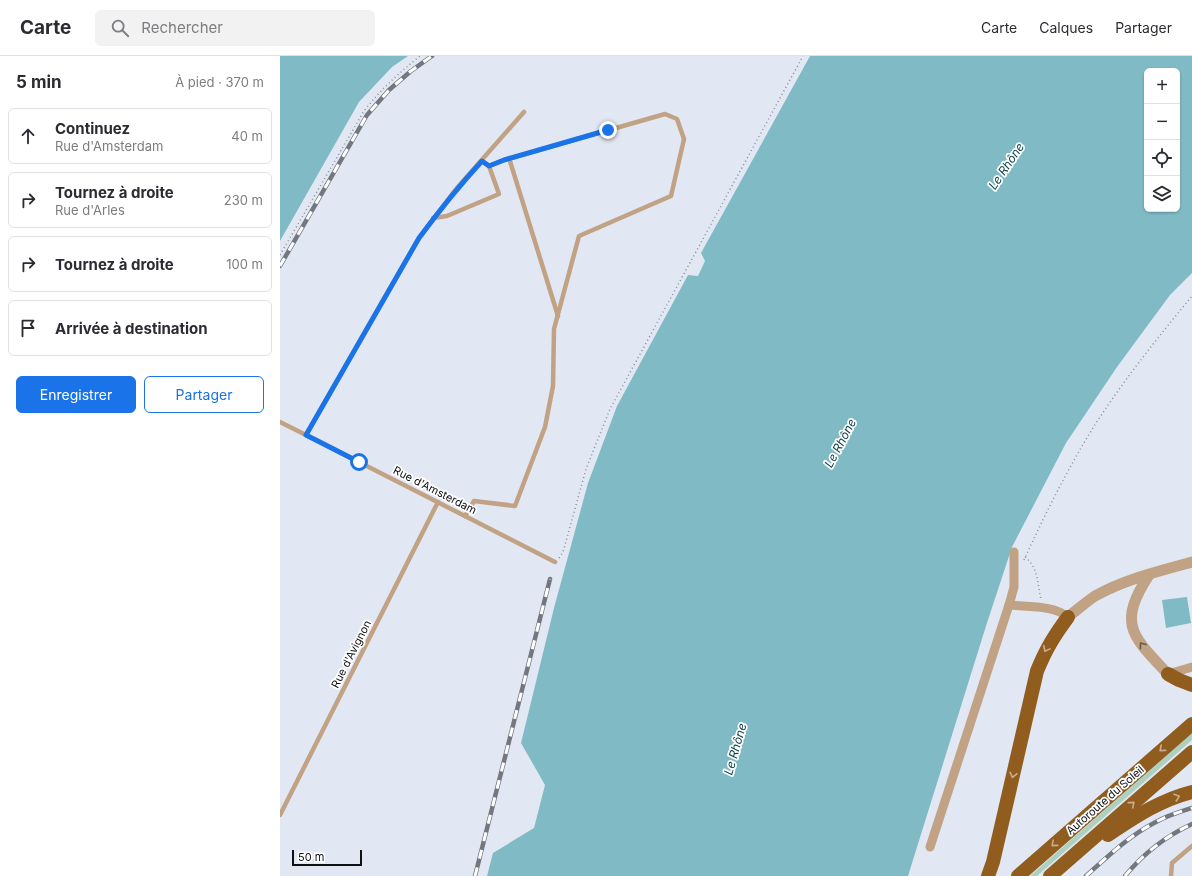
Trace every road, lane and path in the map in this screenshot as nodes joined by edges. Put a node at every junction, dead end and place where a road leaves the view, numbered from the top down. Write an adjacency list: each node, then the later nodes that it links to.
1 (420, 56): 8 (path)
2 (803, 56): 18 (path)
3 (524, 112): 5 (lane)
4 (510, 158): 6 (lane); 10 (lane); 10 (lane)
5 (482, 161): 6 (lane); 7 (lane)
6 (489, 166): 7 (lane)
7 (434, 218): 12 (lane)
8 (280, 255)
9 (1192, 296): 16 (path)
10 (558, 316): 14 (lane)
11 (280, 422): 12 (lane, Rue d'Amsterdam)
12 (306, 435): 13 (lane, Rue d'Amsterdam)
13 (438, 502): 14 (lane, Rue d'Amsterdam); 30 (lane, Rue d'Avignon)
14 (465, 516): 18 (lane, Rue d'Amsterdam)
15 (1014, 552): 21 (street)
16 (1025, 557): 17 (path); 22 (path)
17 (1023, 561)
18 (555, 562)
19 (1192, 562): 20 (street)
20 (1149, 574): 23 (street); 25 (street, one-way to 20)
21 (1009, 605): 22 (street); 32 (street)
22 (1044, 608): 23 (street)
23 (1068, 617): 34 (highway, one-way to 34)
24 (1192, 666): 25 (street)
25 (1168, 674): 26 (highway)
26 (1192, 685)
27 (1192, 724): 35 (highway, Autoroute du Soleil, one-way to 35)
28 (1192, 752): 33 (highway, Autoroute du Soleil, one-way to 28)
29 (1192, 792): 33 (highway, one-way to 29)
30 (280, 815)
31 (1192, 846): 36 (lane)
32 (930, 847)
33 (1055, 872)
34 (988, 876)
35 (1018, 876)
36 (1171, 876)

